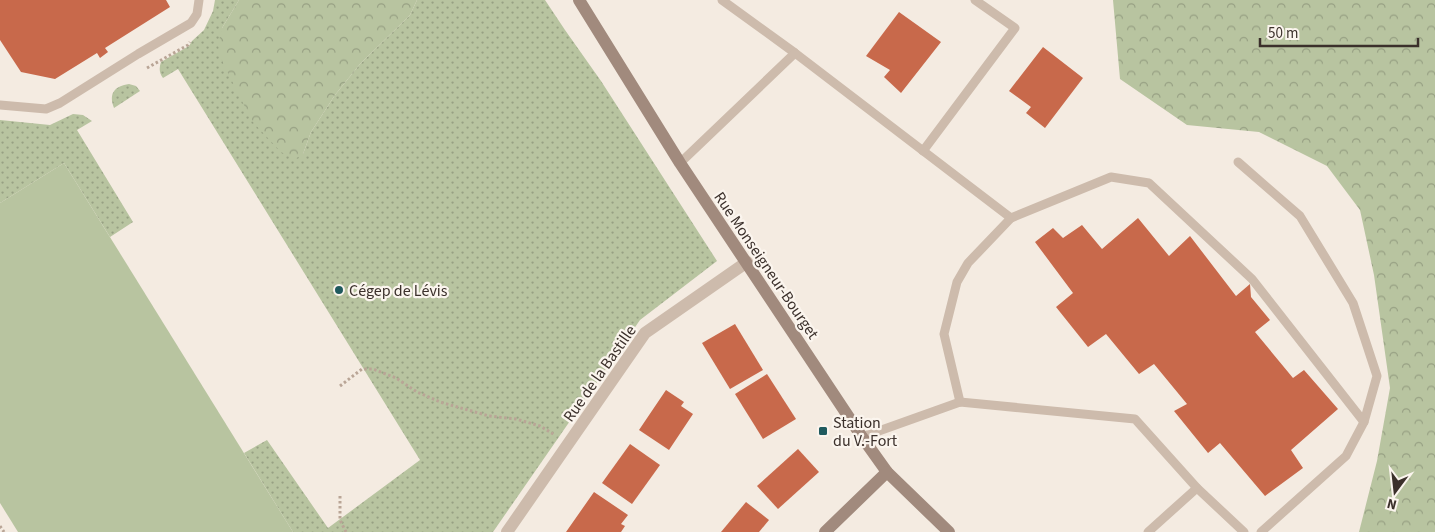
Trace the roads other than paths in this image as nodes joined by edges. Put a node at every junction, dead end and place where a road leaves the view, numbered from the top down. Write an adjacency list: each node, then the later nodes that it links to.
1 (199, 0): 6 (lane)
2 (579, 0): 9 (street, Rue Monseigneur-Bourget)
3 (722, 0): 5 (lane)
4 (976, 0): 7 (lane)
5 (795, 53): 7 (lane); 9 (lane)
6 (0, 105)
7 (923, 151): 10 (lane)
8 (1238, 162): 13 (lane)
9 (680, 163): 11 (street, Rue Monseigneur-Bourget)
10 (1011, 218): 12 (lane); 13 (lane)
11 (747, 262): 14 (street, Rue Monseigneur-Bourget); 17 (street, Rue de la Bastille)
12 (960, 402): 14 (lane); 16 (lane)
13 (1364, 422): 22 (lane)
14 (862, 437): 15 (street, Rue Monseigneur-Bourget)
15 (887, 472): 18 (street); 19 (street, Rue Monseigneur-Bourget)
16 (1197, 488): 20 (lane); 21 (lane)
17 (507, 532)
18 (825, 532)
19 (950, 532)
20 (1148, 532)
21 (1244, 532)
22 (1261, 532)

